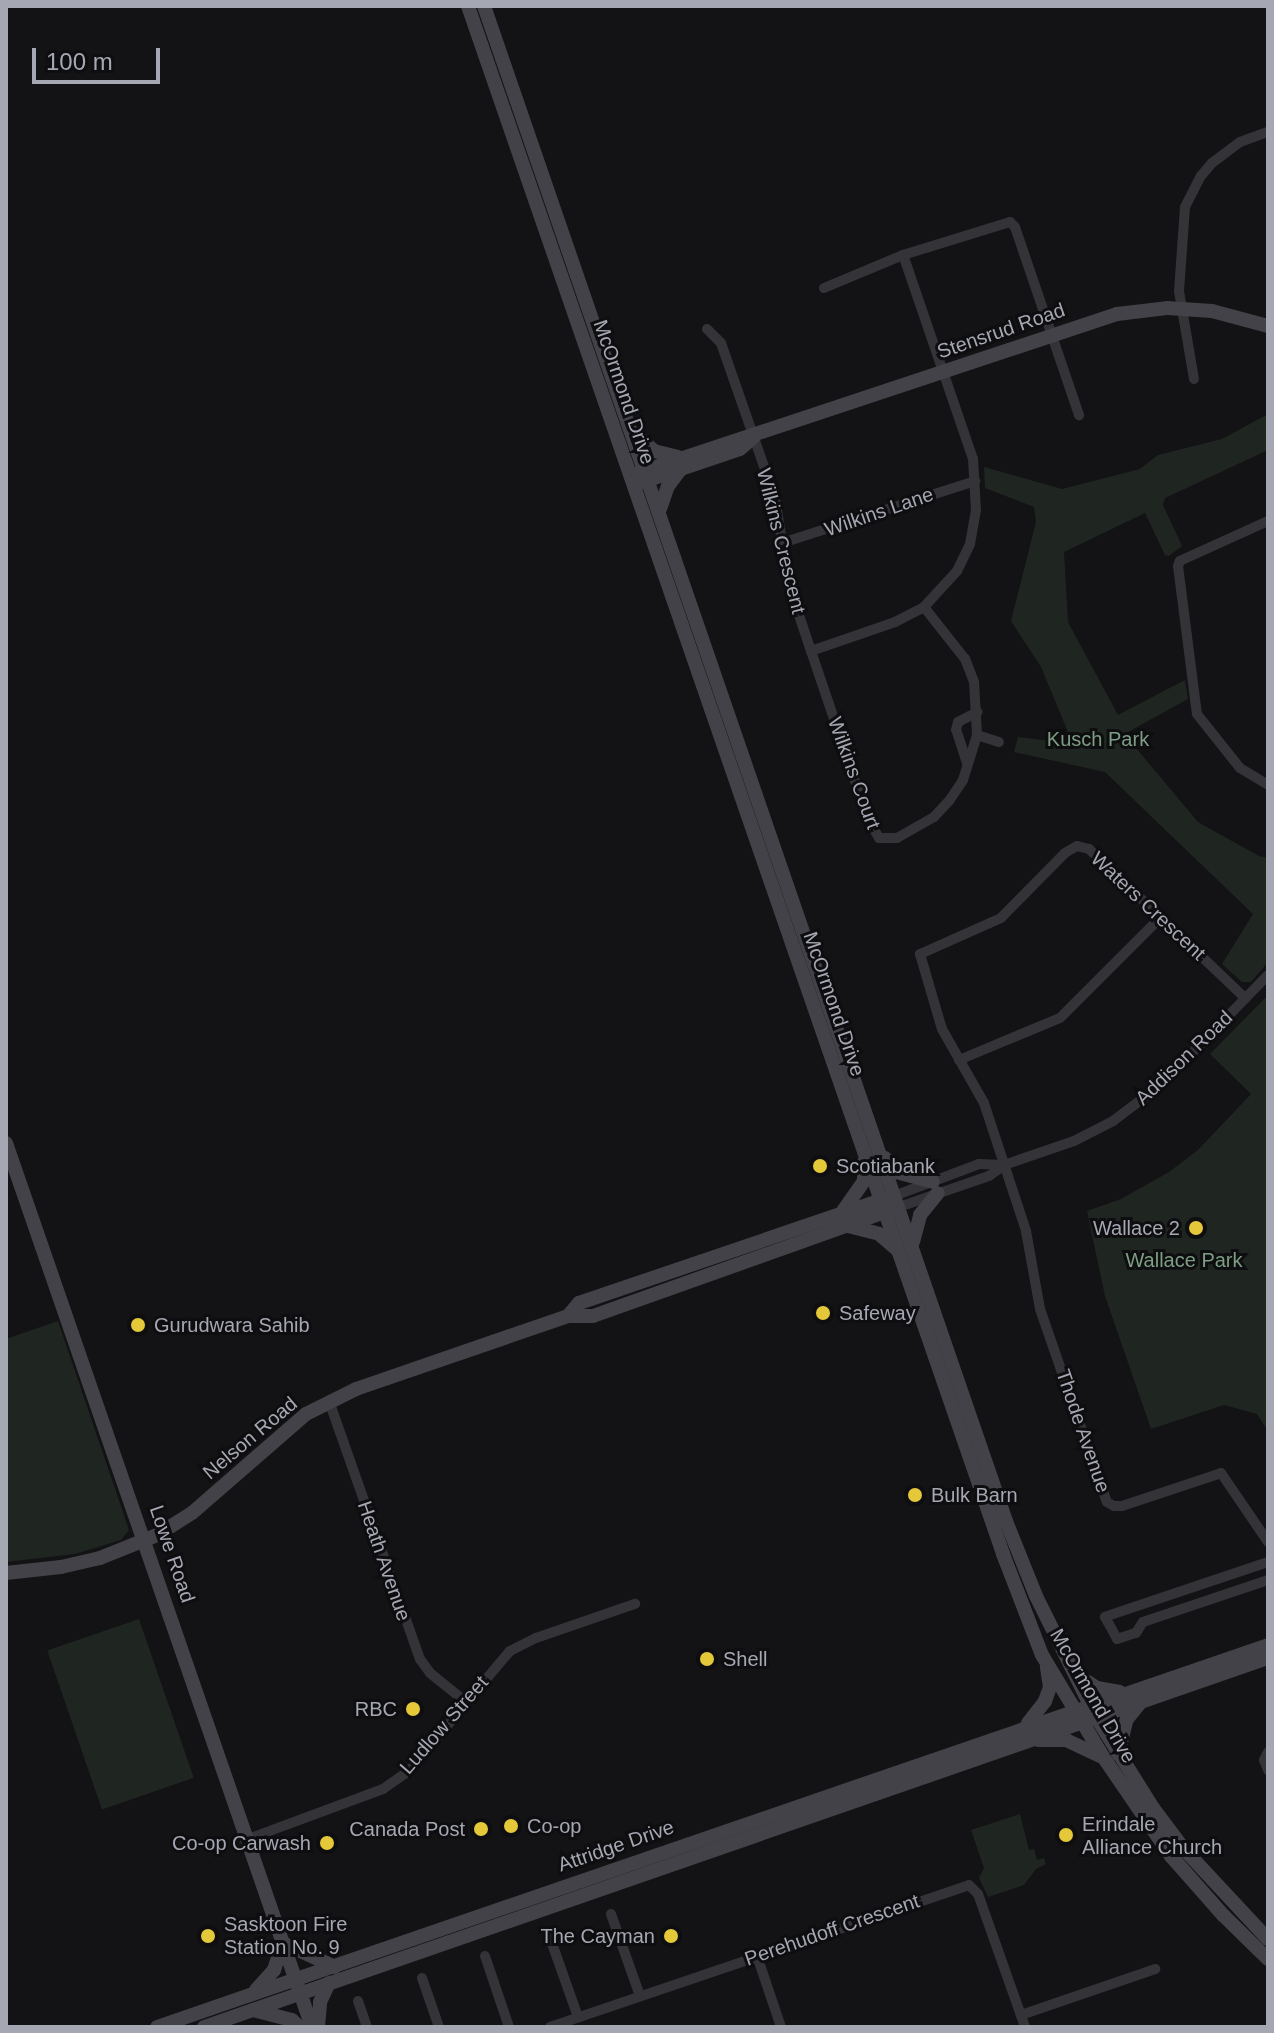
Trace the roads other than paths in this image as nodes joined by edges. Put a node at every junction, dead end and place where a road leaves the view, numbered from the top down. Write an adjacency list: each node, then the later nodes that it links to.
1 (468, 6): 16 (main road, McOrmond Drive)
2 (484, 6): 13 (main road, McOrmond Drive)
3 (1268, 132): 6 (street)
4 (903, 255): 5 (street); 9 (street); 10 (street)
5 (824, 288)
6 (1182, 309): 7 (main road, Stensrud Road); 9 (main road, Stensrud Road); 11 (street)
7 (1268, 326)
8 (707, 329): 14 (street, Wilkins Crescent)
9 (1052, 335): 10 (main road, Stensrud Road); 12 (street)
10 (944, 372): 14 (main road, Stensrud Road); 17 (street)
11 (1194, 379)
12 (1079, 415)
13 (633, 433): 15 (main road); 16 (main road, McOrmond Drive)
14 (754, 437): 15 (main road, Stensrud Road); 20 (street, Wilkins Crescent)
15 (680, 463): 16 (main road, Stensrud Road); 18 (main road)
16 (640, 477): 18 (main road, McOrmond Drive); 33 (main road, McOrmond Drive)
17 (975, 481): 20 (street, Wilkins Lane); 21 (street)
18 (660, 509): 33 (main road, McOrmond Drive)
19 (1268, 521): 27 (street)
20 (782, 543): 22 (street, Wilkins Crescent)
21 (924, 607): 22 (street); 23 (street, Wilkins Court)
22 (811, 651): 26 (street, Wilkins Court)
23 (978, 712): 24 (street, Wilkins Court); 26 (street)
24 (977, 735): 25 (street); 26 (street, Wilkins Court)
25 (999, 742)
26 (968, 765)
27 (1268, 785)
28 (1161, 917): 30 (street, Waters Crescent); 31 (street); 31 (street, Waters Crescent)
29 (1268, 975): 30 (street, Addison Road)
30 (1245, 998): 34 (street, Addison Road)
31 (959, 1060): 34 (street, Waters Crescent)
32 (6, 1143): 42 (main road, Lowe Road)
33 (870, 1150): 35 (main road); 36 (main road, McOrmond Drive); 37 (main road)
34 (1004, 1165): 35 (street, Addison Road); 43 (street, Thode Avenue)
35 (936, 1188): 36 (street, Addison Road); 38 (main road)
36 (890, 1204): 37 (main road, Nelson Road); 38 (main road, McOrmond Drive)
37 (842, 1220): 38 (main road); 39 (main road, Nelson Road)
38 (906, 1250): 40 (main road, McOrmond Drive); 41 (main road, McOrmond Drive)
39 (329, 1401): 42 (main road, Nelson Road); 53 (street, Heath Avenue)
40 (964, 1440): 41 (main road); 49 (main road, McOrmond Drive)
41 (985, 1457): 51 (main road, McOrmond Drive)
42 (146, 1540): 45 (main road, Nelson Road); 60 (main road, Lowe Road)
43 (1268, 1542)
44 (1268, 1562): 46 (street)
45 (6, 1573)
46 (1268, 1580)
47 (635, 1604): 53 (street, Ludlow Street)
48 (1268, 1645): 52 (main road)
49 (1042, 1655): 54 (main road, McOrmond Drive); 55 (main road)
50 (1268, 1658): 52 (main road)
51 (1072, 1670): 52 (main road); 54 (main road, McOrmond Drive)
52 (1136, 1697): 54 (main road); 58 (main road)
53 (466, 1702): 60 (street, Ludlow Street)
54 (1086, 1713): 55 (main road, Attridge Drive); 56 (main road, Attridge Drive); 58 (main road, McOrmond Drive)
55 (1019, 1729): 68 (main road, Attridge Drive)
56 (1034, 1739): 58 (main road); 71 (main road, Attridge Drive)
57 (1268, 1752): 59 (street)
58 (1111, 1756): 63 (main road, McOrmond Drive); 67 (main road, McOrmond Drive)
59 (1268, 1770)
60 (248, 1839): 64 (main road, Lowe Road)
61 (611, 1914): 73 (street)
62 (549, 1935): 77 (street)
63 (1268, 1939)
64 (283, 1943): 68 (main road); 72 (main road, Lowe Road); 75 (main road)
65 (485, 1956): 85 (street)
66 (757, 1956): 73 (street, Perehudoff Crescent); 76 (street, Perehudoff Crescent); 87 (street)
67 (1268, 1959)
68 (335, 1967): 72 (main road, Attridge Drive)
69 (1155, 1969): 76 (street)
70 (422, 1978): 84 (street)
71 (329, 1983): 72 (main road, Attridge Drive); 82 (main road)
72 (298, 1987): 75 (main road, Attridge Drive); 81 (main road, Lowe Road)
73 (640, 1996): 77 (street, Perehudoff Crescent)
74 (358, 2001): 83 (street)
75 (253, 2002): 78 (main road, Attridge Drive); 79 (main road, Attridge Drive); 80 (main road)
76 (1021, 2015): 88 (street, Perehudoff Crescent)
77 (572, 2022): 86 (street, Perehudoff Crescent)
78 (157, 2027)
79 (204, 2027)
80 (299, 2027)
81 (312, 2027)
82 (318, 2027)
83 (367, 2027)
84 (439, 2027)
85 (509, 2027)
86 (550, 2027)
87 (781, 2027)
88 (1025, 2027)

